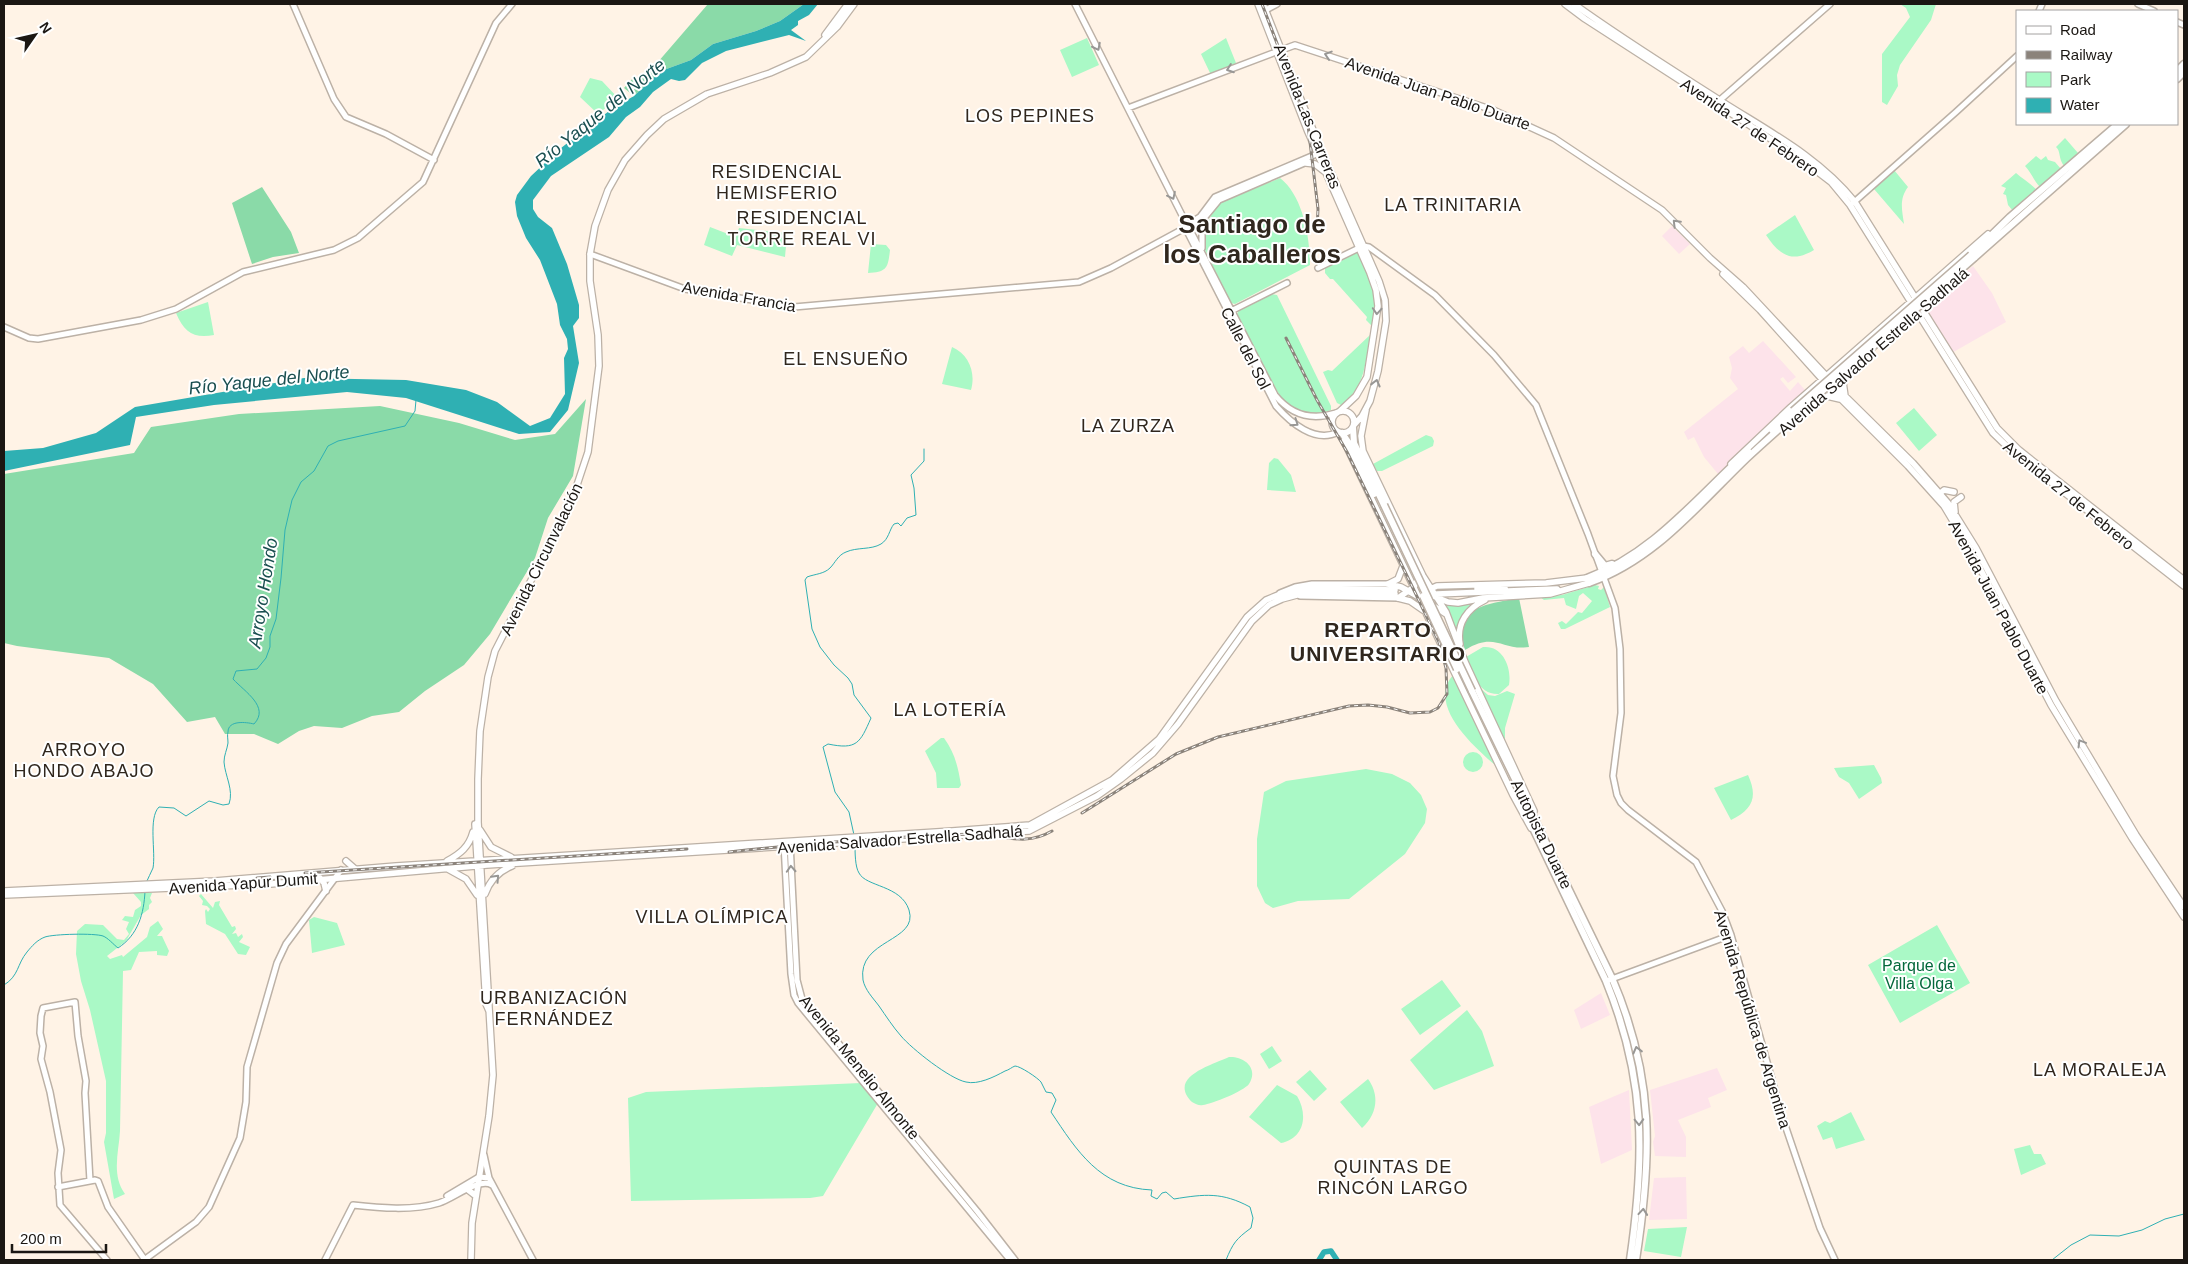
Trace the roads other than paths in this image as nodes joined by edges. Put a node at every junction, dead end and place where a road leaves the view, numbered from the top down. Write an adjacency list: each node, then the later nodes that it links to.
1 (293, 4): 25 (main road)
2 (512, 4): 25 (main road)
3 (848, 4): 19 (main road, Avenida Circunvalación)
4 (854, 4): 19 (main road, Avenida Circunvalación)
5 (1075, 4): 21 (main road, Calle del Sol, one-way to 21)
6 (1258, 4): 14 (main road, Avenida Las Carreras)
7 (1263, 4): 14 (main road, Avenida Las Carreras)
8 (1277, 4): 14 (main road)
9 (1565, 4): 28 (main road, Avenida 27 de Febrero)
10 (1574, 4): 20 (main road, Avenida 27 de Febrero)
11 (1830, 4): 20 (main road)
12 (2138, 4): 13 (main road)
13 (2152, 10)
14 (1263, 12): 17 (main road, Avenida Las Carreras)
15 (2180, 24): 16 (main road)
16 (2184, 29)
17 (1278, 51): 21 (main road, Avenida Juan Pablo Duarte, one-way to 21); 24 (main road, Avenida Las Carreras); 35 (main road, Avenida Juan Pablo Duarte, one-way to 17)
18 (2016, 57): 28 (main road)
19 (800, 59): 34 (main road, Avenida Circunvalación)
20 (1720, 100): 28 (main road, Avenida 27 de Febrero)
21 (1128, 108): 31 (main road, Calle del Sol, one-way to 31)
22 (2117, 125): 30 (highway, Avenida Salvador Estrella Sadhalá)
23 (2125, 125): 30 (highway, Avenida Salvador Estrella Sadhalá)
24 (1320, 154): 26 (main road); 27 (main road, Avenida Las Carreras); 31 (main road); 32 (main road, Avenida Las Carreras)
25 (434, 160): 41 (main road)
26 (1306, 163): 27 (main road); 29 (main road)
27 (1324, 171): 32 (main road, Avenida Las Carreras)
28 (1852, 203): 38 (main road, Avenida 27 de Febrero)
29 (1205, 218): 31 (main road); 33 (main road)
30 (2012, 220): 38 (main road, Avenida Salvador Estrella Sadhalá); 39 (main road, Avenida Salvador Estrella Sadhalá); 58 (highway, Avenida Salvador Estrella Sadhalá, bridge)
31 (1186, 228): 33 (main road, Calle del Sol); 34 (main road, Avenida Francia); 40 (main road, Calle del Sol)
32 (1361, 247): 36 (main road); 53 (main road, Avenida Las Carreras, one-way to 32); 54 (main road, Avenida Las Carreras, one-way to 54); 63 (main road, Avenida República de Argentina)
33 (1202, 253): 40 (main road, Calle del Sol)
34 (590, 254): 92 (main road, Avenida Circunvalación)
35 (1715, 262): 43 (main road, Avenida Juan Pablo Duarte); 44 (main road, Avenida Juan Pablo Duarte)
36 (1318, 268)
37 (1287, 283): 40 (main road)
38 (1912, 300): 39 (main road, Avenida 27 de Febrero); 42 (main road, Avenida Salvador Estrella Sadhalá)
39 (1919, 310): 46 (main road, Avenida Salvador Estrella Sadhalá); 50 (main road, Avenida 27 de Febrero)
40 (1230, 311): 45 (main road, Calle del Sol)
41 (4, 327)
42 (1836, 368): 44 (main road); 47 (main road, Avenida Salvador Estrella Sadhalá)
43 (1812, 369): 47 (main road, Avenida Juan Pablo Duarte); 49 (main road)
44 (1819, 369): 47 (main road, Avenida Juan Pablo Duarte)
45 (1261, 373): 54 (main road, Calle del Sol); 56 (main road, Calle del Sol, one-way to 56)
46 (1846, 373): 48 (main road, Avenida Salvador Estrella Sadhalá); 51 (main road)
47 (1824, 378): 48 (main road, Avenida Juan Pablo Duarte); 49 (main road, Avenida Salvador Estrella Sadhalá)
48 (1832, 386): 51 (main road, Avenida Juan Pablo Duarte); 52 (main road, Avenida Salvador Estrella Sadhalá)
49 (1810, 390): 58 (main road, Avenida Salvador Estrella Sadhalá)
50 (1969, 391): 70 (main road, Avenida 27 de Febrero); 72 (main road, Avenida 27 de Febrero)
51 (1843, 398): 52 (main road); 60 (main road, Avenida Juan Pablo Duarte)
52 (1817, 399): 58 (main road, Avenida Salvador Estrella Sadhalá)
53 (1366, 410): 55 (main road, Avenida Las Carreras); 57 (main road)
54 (1338, 412): 55 (main road); 56 (main road)
55 (1353, 427): 56 (main road); 57 (highway, Autopista Duarte)
56 (1340, 433): 57 (highway, Autopista Duarte); 65 (main road)
57 (1356, 446): 66 (main road); 87 (highway, Autopista Duarte, bridge)
58 (1726, 474): 64 (highway, Avenida Salvador Estrella Sadhalá); 67 (highway, Avenida Salvador Estrella Sadhalá)
59 (1954, 492): 60 (main road)
60 (1938, 495): 62 (main road, Avenida Juan Pablo Duarte)
61 (1961, 497): 62 (main road)
62 (1949, 504): 110 (main road, Avenida Juan Pablo Duarte, one-way to 62); 111 (main road, Avenida Juan Pablo Duarte)
63 (1595, 554): 64 (highway); 67 (main road, Avenida República de Argentina)
64 (1632, 557): 67 (highway, Avenida Salvador Estrella Sadhalá)
65 (1402, 563): 68 (main road); 71 (main road); 74 (main road)
66 (1420, 574): 68 (main road); 73 (main road); 74 (main road); 75 (main road)
67 (1603, 575): 69 (highway, Avenida Salvador Estrella Sadhalá); 112 (main road, Avenida República de Argentina)
68 (1411, 580): 74 (main road)
69 (1588, 580): 75 (main road, Avenida Salvador Estrella Sadhalá); 79 (main road)
70 (2184, 580)
71 (1388, 584): 74 (main road); 78 (main road, Avenida Salvador Estrella Sadhalá)
72 (2184, 586)
73 (1430, 588): 75 (main road); 75 (main road); 76 (main road)
74 (1412, 590): 76 (main road); 77 (main road); 80 (main road)
75 (1439, 592): 76 (main road); 79 (main road); 83 (main road)
76 (1426, 593): 80 (main road)
77 (1396, 594): 78 (main road, Avenida Salvador Estrella Sadhalá); 78 (main road, Avenida Salvador Estrella Sadhalá); 82 (main road)
78 (1280, 597): 94 (main road, Avenida Salvador Estrella Sadhalá)
79 (1492, 597): 84 (main road)
80 (1421, 599): 81 (main road); 82 (main road)
81 (1437, 607): 82 (main road); 83 (main road)
82 (1428, 616): 93 (main road, Autopista Duarte)
83 (1449, 618): 84 (main road)
84 (1464, 662): 85 (main road)
85 (1470, 672): 86 (main road); 89 (main road)
86 (1475, 678)
87 (1470, 692): 93 (highway, Autopista Duarte); 95 (highway, Autopista Duarte)
88 (1507, 744): 89 (main road)
89 (1507, 752): 90 (main road)
90 (1511, 761): 91 (main road); 95 (main road)
91 (1523, 781)
92 (477, 823): 97 (main road); 98 (main road, Avenida Circunvalación); 99 (main road)
93 (1539, 841): 113 (highway, Autopista Duarte)
94 (787, 844): 97 (main road, Avenida Salvador Estrella Sadhalá); 129 (main road, Avenida Menelio Almonte); 130 (main road, Avenida Menelio Almonte, one-way to 94)
95 (1554, 859): 113 (highway, Autopista Duarte)
96 (346, 861): 100 (main road)
97 (519, 861): 98 (main road, Avenida Salvador Estrella Sadhalá); 109 (main road, one-way to 97)
98 (479, 863): 99 (main road, Avenida Yapur Dumit); 109 (main road, Avenida Circunvalación)
99 (445, 866): 100 (main road, Avenida Yapur Dumit); 102 (main road, Avenida Yapur Dumit); 109 (main road)
100 (356, 869): 101 (main road, Avenida Yapur Dumit)
101 (341, 870): 102 (main road); 104 (main road, Avenida Yapur Dumit)
102 (337, 877): 103 (main road, Avenida Yapur Dumit); 107 (main road)
103 (320, 878): 104 (main road, Avenida Yapur Dumit); 107 (main road)
104 (162, 886): 105 (main road, Avenida Yapur Dumit)
105 (134, 888): 106 (main road, Avenida Yapur Dumit); 108 (main road, Avenida Yapur Dumit)
106 (4, 891)
107 (326, 891): 125 (main road)
108 (4, 895)
109 (482, 902): 114 (main road, Avenida Circunvalación)
110 (2184, 907)
111 (2184, 917)
112 (1731, 935): 113 (main road); 133 (main road, Avenida República de Argentina)
113 (1609, 980): 131 (highway, Autopista Duarte, one-way to 131); 132 (highway, Autopista Duarte, one-way to 113)
114 (484, 1150): 115 (main road, Avenida Circunvalación); 116 (main road)
115 (479, 1177): 116 (main road); 118 (main road, Avenida Circunvalación); 123 (main road)
116 (489, 1178): 119 (main road)
117 (90, 1181): 120 (main road); 120 (main road); 125 (main road)
118 (478, 1184): 119 (main road); 121 (main road); 122 (main road, Avenida Circunvalación)
119 (492, 1185): 128 (main road)
120 (58, 1187): 124 (main road)
121 (468, 1189): 122 (main road); 123 (main road)
122 (476, 1196): 127 (main road, Avenida Circunvalación)
123 (434, 1204): 126 (main road)
124 (107, 1260)
125 (145, 1260)
126 (325, 1260)
127 (471, 1260)
128 (534, 1260)
129 (1010, 1260)
130 (1015, 1260)
131 (1630, 1260)
132 (1636, 1260)
133 (1835, 1260)

